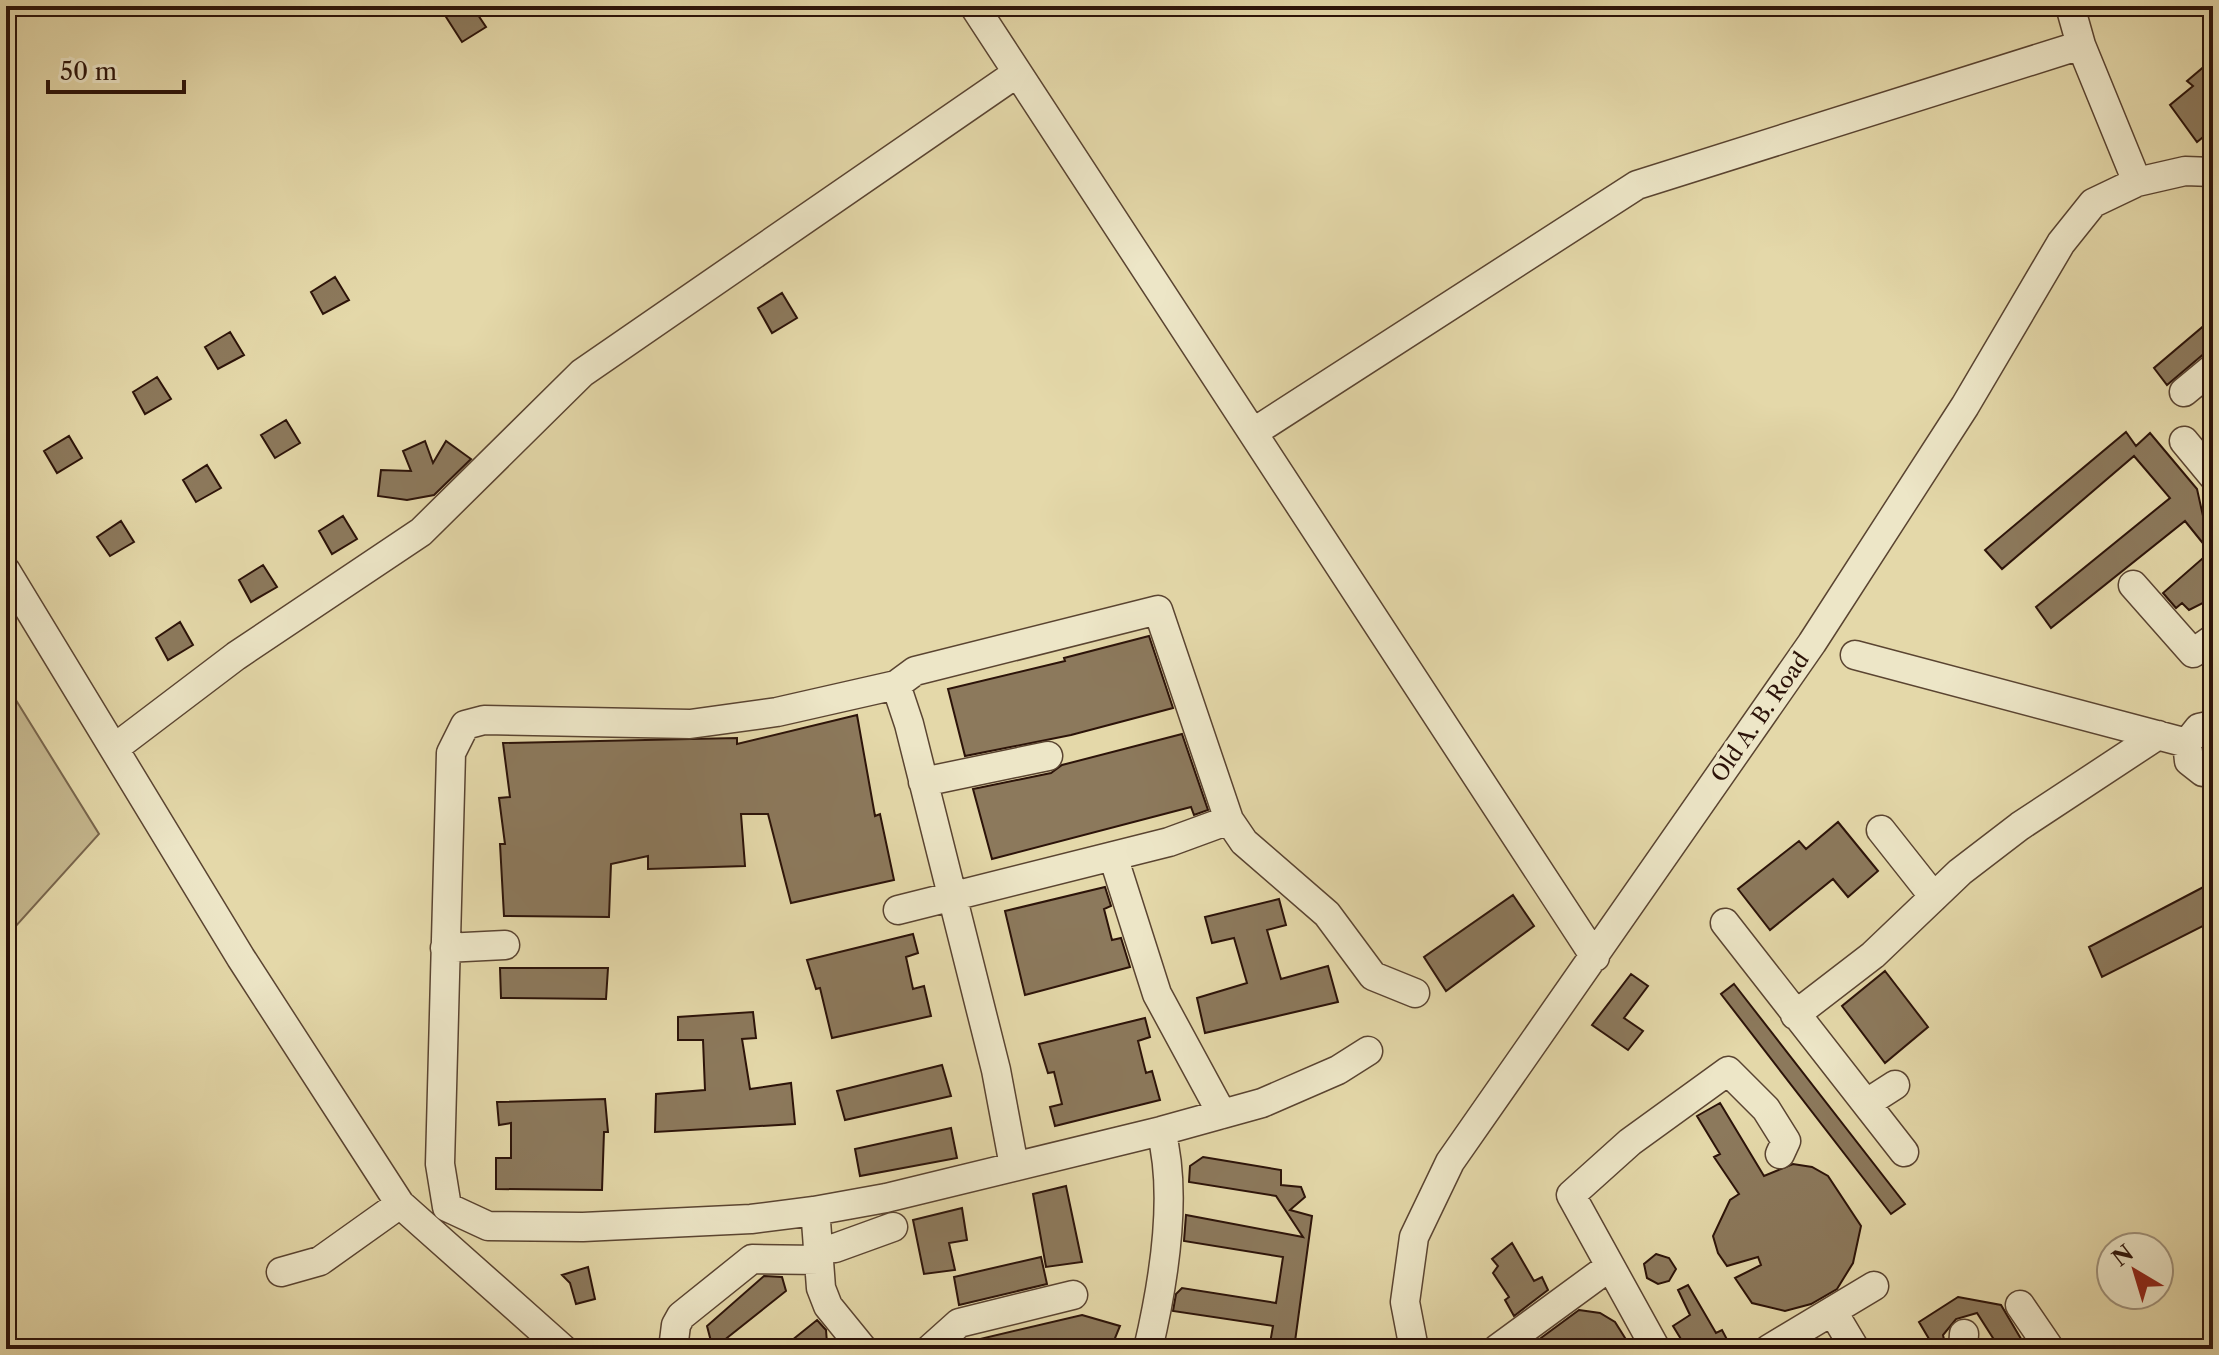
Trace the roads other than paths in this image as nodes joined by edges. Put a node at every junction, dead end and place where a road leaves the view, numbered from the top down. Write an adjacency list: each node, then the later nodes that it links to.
1 (974, 6): 4 (street)
2 (2070, 6): 3 (street)
3 (2081, 45): 6 (street); 9 (street)
4 (1017, 73): 9 (street); 20 (street)
5 (2213, 172): 6 (street, Old A. B. Road)
6 (2137, 182): 33 (street, Old A. B. Road)
7 (2213, 368): 8 (street)
8 (2184, 392)
9 (1254, 432): 33 (street)
10 (2184, 441): 11 (street)
11 (2213, 476)
12 (6, 571): 20 (street)
13 (2133, 585): 14 (street)
14 (2213, 639)
15 (1855, 655): 18 (street)
16 (896, 685): 23 (street); 24 (street); 32 (street)
17 (2213, 725): 19 (street)
18 (2158, 735): 19 (street); 27 (street)
19 (2187, 743): 22 (street)
20 (116, 747): 44 (street)
21 (1048, 756): 23 (street)
22 (2210, 775)
23 (923, 782): 28 (street)
24 (1229, 820): 26 (street); 34 (street)
25 (1881, 830): 27 (street)
26 (1113, 856): 28 (street); 39 (street)
27 (1934, 897): 35 (street)
28 (951, 898): 29 (street); 43 (street)
29 (898, 910)
30 (1725, 923): 35 (street)
31 (505, 945): 32 (street)
32 (445, 948): 43 (street)
33 (1595, 957): 60 (street, Old A. B. Road)
34 (1415, 993)
35 (1795, 1015): 38 (street)
36 (1368, 1051): 39 (street)
37 (1895, 1085): 38 (street)
38 (1867, 1103): 41 (street)
39 (1222, 1114): 40 (street)
40 (1161, 1131): 43 (street); 59 (street)
41 (1904, 1152)
42 (1780, 1154): 48 (street)
43 (1014, 1166)
44 (400, 1204): 49 (street); 55 (street)
45 (816, 1221): 47 (street)
46 (893, 1227): 47 (street)
47 (819, 1254): 56 (street); 57 (street)
48 (1609, 1267): 61 (street); 62 (street)
49 (281, 1272)
50 (1874, 1286): 53 (street)
51 (1073, 1295): 58 (street)
52 (2020, 1305): 64 (street)
53 (1833, 1312): 54 (street); 63 (street)
54 (1846, 1346)
55 (563, 1349)
56 (673, 1349)
57 (863, 1349)
58 (930, 1349)
59 (1148, 1349)
60 (1414, 1349)
61 (1497, 1349)
62 (1656, 1349)
63 (1769, 1349)
64 (2050, 1349)

